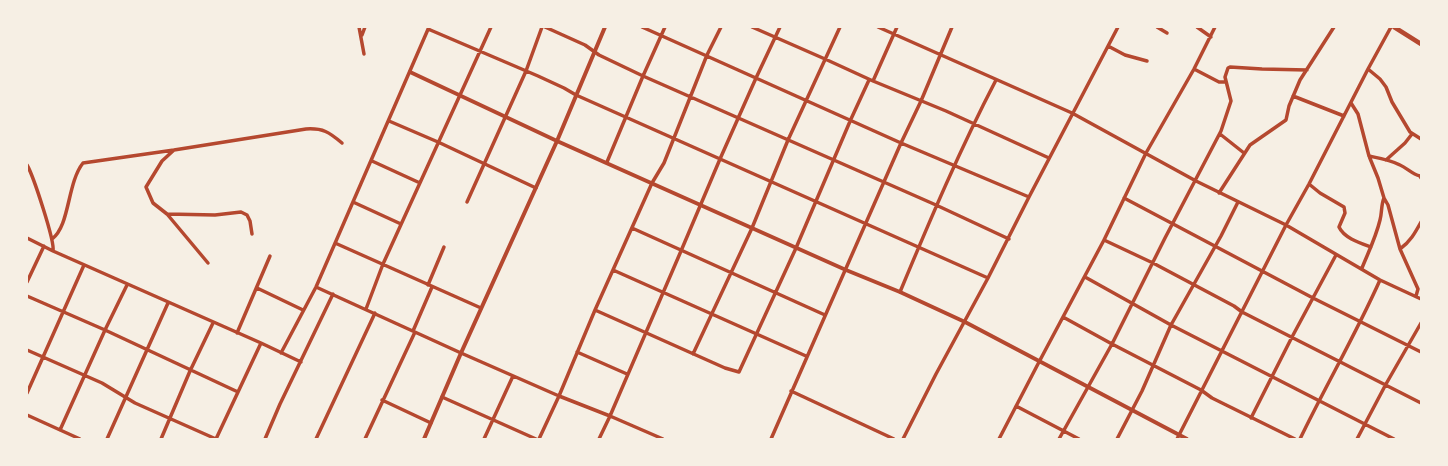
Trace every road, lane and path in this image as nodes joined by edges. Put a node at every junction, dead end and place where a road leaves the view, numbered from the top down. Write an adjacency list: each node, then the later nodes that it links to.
1 (359, 27): 24 (street)
2 (366, 27): 24 (street)
3 (491, 27): 30 (street)
4 (544, 27): 31 (street); 40 (street)
5 (605, 27): 31 (street)
6 (642, 27): 25 (street)
7 (666, 27): 25 (street)
8 (722, 27): 33 (street)
9 (752, 27): 27 (street)
10 (780, 27): 27 (street)
11 (840, 27): 35 (street)
12 (878, 27): 23 (street)
13 (897, 27): 23 (street)
14 (952, 27): 34 (street)
15 (1118, 27): 29 (street)
16 (1157, 27): 22 (street)
17 (1197, 27): 26 (street)
18 (1215, 27): 26 (street)
19 (1334, 27): 39 (street)
20 (1393, 27): 28 (main road); 38 (street)
21 (429, 28): 30 (street); 41 (street)
22 (1167, 33)
23 (893, 34): 34 (street); 45 (street)
24 (361, 36): 32 (street)
25 (661, 36): 33 (street); 42 (street)
26 (1211, 37): 37 (street)
27 (775, 38): 35 (street); 43 (street)
28 (1421, 44)
29 (1108, 46): 36 (street); 54 (street)
30 (480, 52): 40 (street); 48 (street)
31 (594, 52): 42 (street); 47 (street)
32 (364, 54)
33 (707, 55): 43 (street); 49 (street)
34 (940, 55): 44 (street); 52 (street)
35 (825, 59): 45 (street); 51 (street)
36 (1147, 61)
37 (1194, 69): 46 (street); 72 (street)
38 (1368, 69): 53 (street); 63 (street)
39 (1307, 70): 46 (street); 50 (street)
40 (526, 71): 47 (street); 55 (street)
41 (410, 72): 48 (street); 60 (street)
42 (643, 76): 49 (street); 57 (street)
43 (756, 78): 51 (street); 58 (street)
44 (996, 80): 54 (street); 61 (street)
45 (871, 81): 52 (street); 59 (street)
46 (1226, 82): 62 (street)
47 (576, 95): 57 (street); 67 (street)
48 (460, 96): 55 (street); 68 (street)
49 (690, 96): 58 (street); 64 (street)
50 (1293, 96): 56 (street); 73 (street)
51 (806, 100): 59 (street); 66 (street)
52 (921, 101): 61 (street); 70 (street)
53 (1351, 103): 56 (street); 74 (street)
54 (1072, 113): 72 (street); 75 (street)
55 (506, 116): 67 (street); 81 (street)
56 (1344, 116): 90 (street)
57 (626, 117): 64 (street); 80 (street)
58 (738, 118): 66 (street); 76 (street)
59 (851, 119): 70 (street); 79 (street)
60 (389, 121): 68 (street); 78 (street)
61 (973, 124): 75 (street); 83 (street)
62 (1220, 134): 73 (street); 86 (street)
63 (1412, 134): 65 (street); 77 (street)
64 (674, 138): 76 (street); 88 (street)
65 (1421, 139)
66 (788, 140): 79 (street); 85 (street)
67 (557, 141): 80 (street); 91 (street)
68 (438, 142): 81 (street); 87 (street)
69 (342, 143): 71 (street)
70 (901, 143): 83 (street); 89 (street)
71 (174, 150): 102 (street); 112 (street)
72 (1146, 153): 86 (street); 94 (street)
73 (1244, 153): 92 (street)
74 (1369, 156): 77 (street); 95 (street)
75 (1049, 158): 93 (street)
76 (720, 159): 85 (street); 100 (street)
77 (1386, 160): 84 (street)
78 (372, 161): 87 (street); 96 (street)
79 (834, 161): 89 (street); 98 (street)
80 (606, 162): 88 (street)
81 (484, 163): 91 (street); 97 (street)
82 (27, 165): 112 (street)
83 (954, 165): 93 (street); 101 (street)
84 (1421, 176)
85 (771, 181): 98 (street); 109 (street)
86 (1196, 181): 92 (street); 106 (street)
87 (420, 182): 104 (street)
88 (652, 183): 100 (street); 108 (street)
89 (884, 183): 101 (street); 105 (street)
90 (1309, 184): 107 (street); 119 (street)
91 (536, 188): 156 (street)
92 (1219, 193): 99 (street)
93 (1029, 197): 113 (street)
94 (1124, 198): 106 (street); 114 (street)
95 (1384, 198): 119 (street); 122 (street)
96 (353, 202): 104 (street); 115 (street)
97 (467, 202)
98 (816, 202): 105 (street); 120 (street)
99 (1238, 202): 107 (street); 117 (street)
100 (700, 205): 109 (street); 124 (street)
101 (936, 205): 113 (street); 121 (street)
102 (167, 214): 110 (street); 127 (street)
103 (1421, 222): 122 (street)
104 (401, 224): 129 (street)
105 (866, 224): 121 (street); 133 (street)
106 (1173, 224): 117 (street); 128 (street)
107 (1286, 225): 125 (street); 134 (street)
108 (632, 228): 124 (street); 132 (street)
109 (752, 228): 120 (street); 135 (street)
110 (252, 234)
111 (27, 238): 116 (street)
112 (52, 239): 123 (street)
113 (1009, 239): 137 (street)
114 (1104, 240): 128 (street); 136 (street)
115 (335, 243): 129 (street); 143 (street)
116 (44, 246): 123 (street); 139 (street)
117 (1216, 246): 134 (street); 141 (street)
118 (444, 247): 142 (street)
119 (1371, 247): 131 (street)
120 (796, 248): 133 (street); 147 (street)
121 (919, 248): 137 (street); 146 (street)
122 (1400, 249): 150 (street)
123 (53, 251): 130 (street)
124 (682, 252): 135 (street); 145 (street)
125 (1336, 255): 131 (street); 151 (street)
126 (270, 256): 144 (street)
127 (208, 263)
128 (1153, 263): 141 (street); 154 (street)
129 (383, 264): 142 (street); 155 (street)
130 (84, 265): 140 (street); 159 (street)
131 (1362, 268): 138 (street)
132 (613, 270): 145 (street); 158 (street)
133 (846, 270): 146 (street); 163 (street)
134 (1262, 271): 151 (street); 160 (street)
135 (731, 274): 147 (street); 162 (street)
136 (1085, 277): 154 (street); 164 (street)
137 (988, 278): 165 (street)
138 (1380, 280): 150 (street); 166 (street)
139 (27, 282)
140 (127, 284): 153 (street); 170 (street)
141 (1194, 285): 160 (street); 169 (street)
142 (430, 286): 156 (street); 171 (street)
143 (316, 287): 148 (street); 157 (street)
144 (257, 288): 157 (street); 172 (street)
145 (663, 292): 162 (street); 173 (street)
146 (900, 292): 165 (street)
147 (775, 293): 163 (street); 174 (street)
148 (333, 294): 155 (street); 190 (street)
149 (27, 296): 159 (street)
150 (1416, 296): 152 (street)
151 (1313, 298): 166 (street); 175 (street)
152 (1421, 299)
153 (168, 303): 168 (street); 180 (street)
154 (1132, 304): 169 (street); 177 (street)
155 (366, 308): 161 (street)
156 (481, 308): 185 (street)
157 (302, 310): 184 (street)
158 (595, 310): 173 (street); 182 (street)
159 (64, 312): 170 (street); 188 (street)
160 (1242, 312): 175 (street); 181 (street)
161 (375, 313): 171 (street); 228 (street)
162 (712, 314): 174 (street); 186 (street)
163 (825, 315): 187 (street)
164 (1063, 317): 177 (street); 191 (street)
165 (965, 322): 191 (street); 237 (street)
166 (1361, 322): 178 (street); 189 (street)
167 (1421, 322): 178 (street)
168 (213, 323): 172 (street); 193 (street)
169 (1171, 325): 181 (street); 192 (street)
170 (105, 330): 180 (street); 195 (street)
171 (414, 331): 185 (street); 207 (street)
172 (237, 333): 176 (street)
173 (645, 333): 186 (street); 194 (street)
174 (756, 333): 186 (street); 187 (street)
175 (1292, 337): 189 (street); 197 (street)
176 (261, 343): 184 (street); 202 (street)
177 (1112, 344): 192 (street); 199 (street)
178 (1408, 345): 183 (street); 198 (street)
179 (27, 350): 188 (street)
180 (147, 350): 193 (street); 206 (street)
181 (1222, 351): 197 (street); 200 (street)
182 (577, 352): 194 (street); 204 (street)
183 (1421, 352)
184 (281, 353): 190 (street)
185 (461, 353): 196 (street); 205 (street)
186 (693, 354)
187 (806, 356): 201 (street)
188 (44, 357): 195 (street); 203 (street)
189 (1340, 361): 198 (street); 208 (street)
190 (301, 362): 227 (street)
191 (1039, 362): 199 (street); 210 (street)
192 (1154, 365): 200 (street); 211 (street)
193 (190, 370): 202 (street); 215 (street)
194 (627, 374): 213 (street)
195 (85, 375): 206 (street); 220 (street)
196 (513, 376): 204 (street); 216 (street)
197 (1272, 377): 208 (street); 214 (street)
198 (1386, 384): 209 (street); 219 (street)
199 (1088, 388): 211 (street); 221 (street)
200 (1202, 390): 214 (street); 222 (street)
201 (791, 391): 235 (street); 236 (street)
202 (238, 392): 226 (street)
203 (27, 393)
204 (559, 396): 213 (street); 232 (street)
205 (442, 397): 216 (street); 218 (street)
206 (126, 398): 215 (street); 224 (street)
207 (382, 400): 218 (street); 229 (street)
208 (1319, 400): 219 (street); 244 (street)
209 (1421, 403)
210 (1016, 406): 221 (street); 238 (street)
211 (1132, 411): 222 (street); 241 (street)
212 (28, 416): 217 (street); 220 (street)
213 (610, 416): 233 (street); 234 (street)
214 (1251, 418): 243 (street)
215 (170, 419): 225 (street); 226 (street)
216 (493, 420): 231 (street); 232 (street)
217 (27, 421)
218 (431, 423): 230 (street)
219 (1365, 424): 245 (street); 246 (street)
220 (60, 430): 223 (street)
221 (1063, 431): 239 (street); 240 (street)
222 (1178, 437): 242 (street)
223 (78, 439)
224 (108, 439)
225 (161, 439)
226 (216, 439)
227 (265, 439)
228 (316, 439)
229 (365, 439)
230 (425, 439)
231 (484, 439)
232 (537, 439)
233 (599, 439)
234 (660, 439)
235 (771, 439)
236 (894, 439)
237 (903, 439)
238 (999, 439)
239 (1059, 439)
240 (1079, 439)
241 (1117, 439)
242 (1187, 439)
243 (1295, 439)
244 (1300, 439)
245 (1357, 439)
246 (1394, 439)

